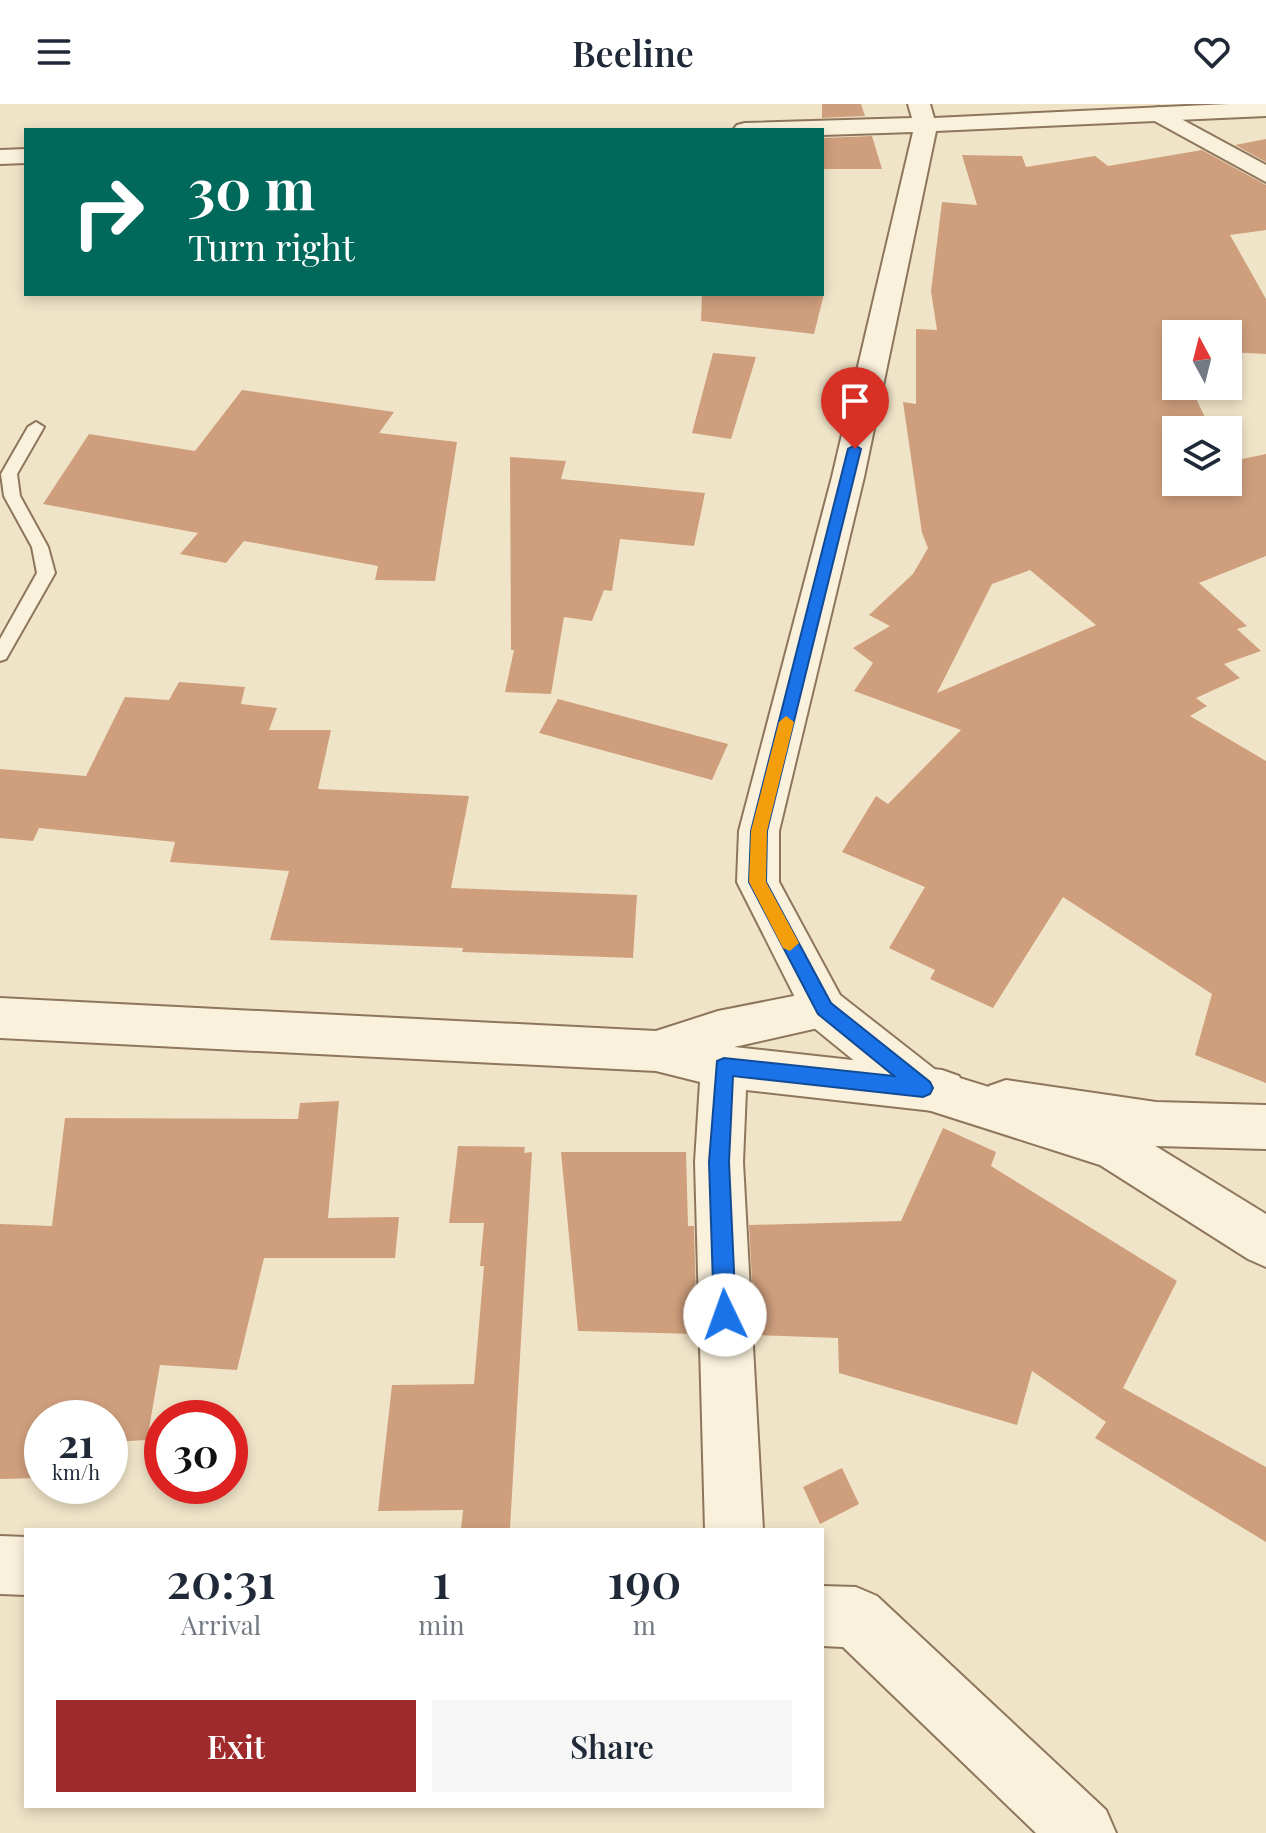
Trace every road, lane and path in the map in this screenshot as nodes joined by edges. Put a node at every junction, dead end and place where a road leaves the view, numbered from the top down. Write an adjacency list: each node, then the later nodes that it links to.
1 (1266, 109): 2 (street)
2 (1159, 114): 3 (street); 7 (street)
3 (922, 115): 4 (street); 10 (street)
4 (769, 128)
5 (24, 156): 6 (street)
6 (0, 157)
7 (1266, 175)
8 (36, 427): 9 (lane)
9 (0, 655)
10 (824, 1009): 12 (street); 14 (street)
11 (0, 1018): 12 (street)
12 (656, 1051): 13 (street)
13 (724, 1067): 14 (street); 17 (street)
14 (923, 1088): 15 (street); 16 (street)
15 (1266, 1127)
16 (1266, 1242)
17 (734, 1528)
18 (0, 1565): 19 (street)
19 (24, 1566)
20 (824, 1616): 21 (street)
21 (1083, 1833)

